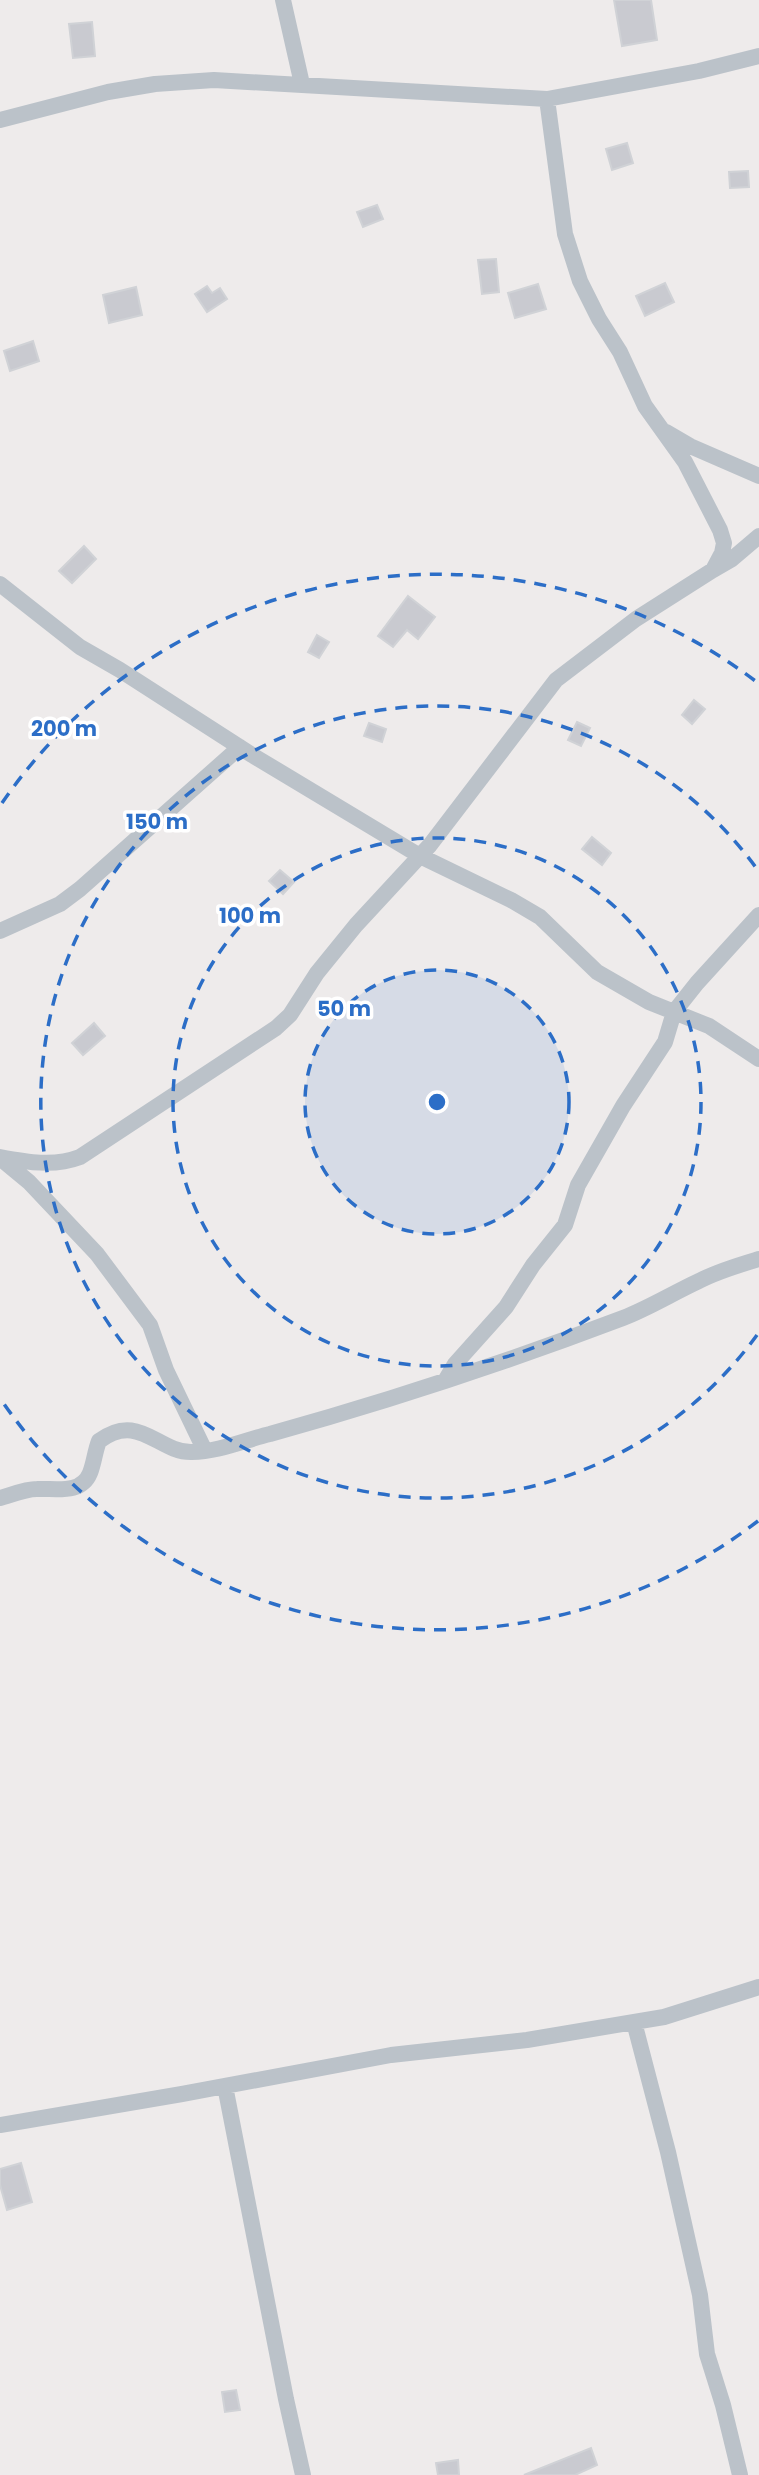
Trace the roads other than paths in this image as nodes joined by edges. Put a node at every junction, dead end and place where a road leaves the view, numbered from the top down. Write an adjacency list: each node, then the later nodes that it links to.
1 (283, 0): 3 (street)
2 (759, 56): 4 (street)
3 (302, 84): 4 (street); 5 (street)
4 (547, 99): 6 (street)
5 (0, 120)
6 (664, 431): 7 (street); 9 (street)
7 (759, 476)
8 (759, 536): 9 (street)
9 (713, 570): 12 (street)
10 (0, 584): 11 (street)
11 (240, 747): 12 (street); 14 (street)
12 (420, 856): 15 (street); 17 (street)
13 (759, 915): 15 (street)
14 (0, 931)
15 (674, 1012): 16 (street); 19 (street)
16 (759, 1059)
17 (0, 1158): 20 (street)
18 (759, 1259): 19 (street)
19 (445, 1381): 20 (street)
20 (205, 1451): 21 (street)
21 (0, 1498)
22 (759, 1987): 23 (street)
23 (634, 2022): 24 (street); 27 (street)
24 (225, 2086): 25 (street); 26 (street)
25 (0, 2125)
26 (303, 2475)
27 (740, 2475)

